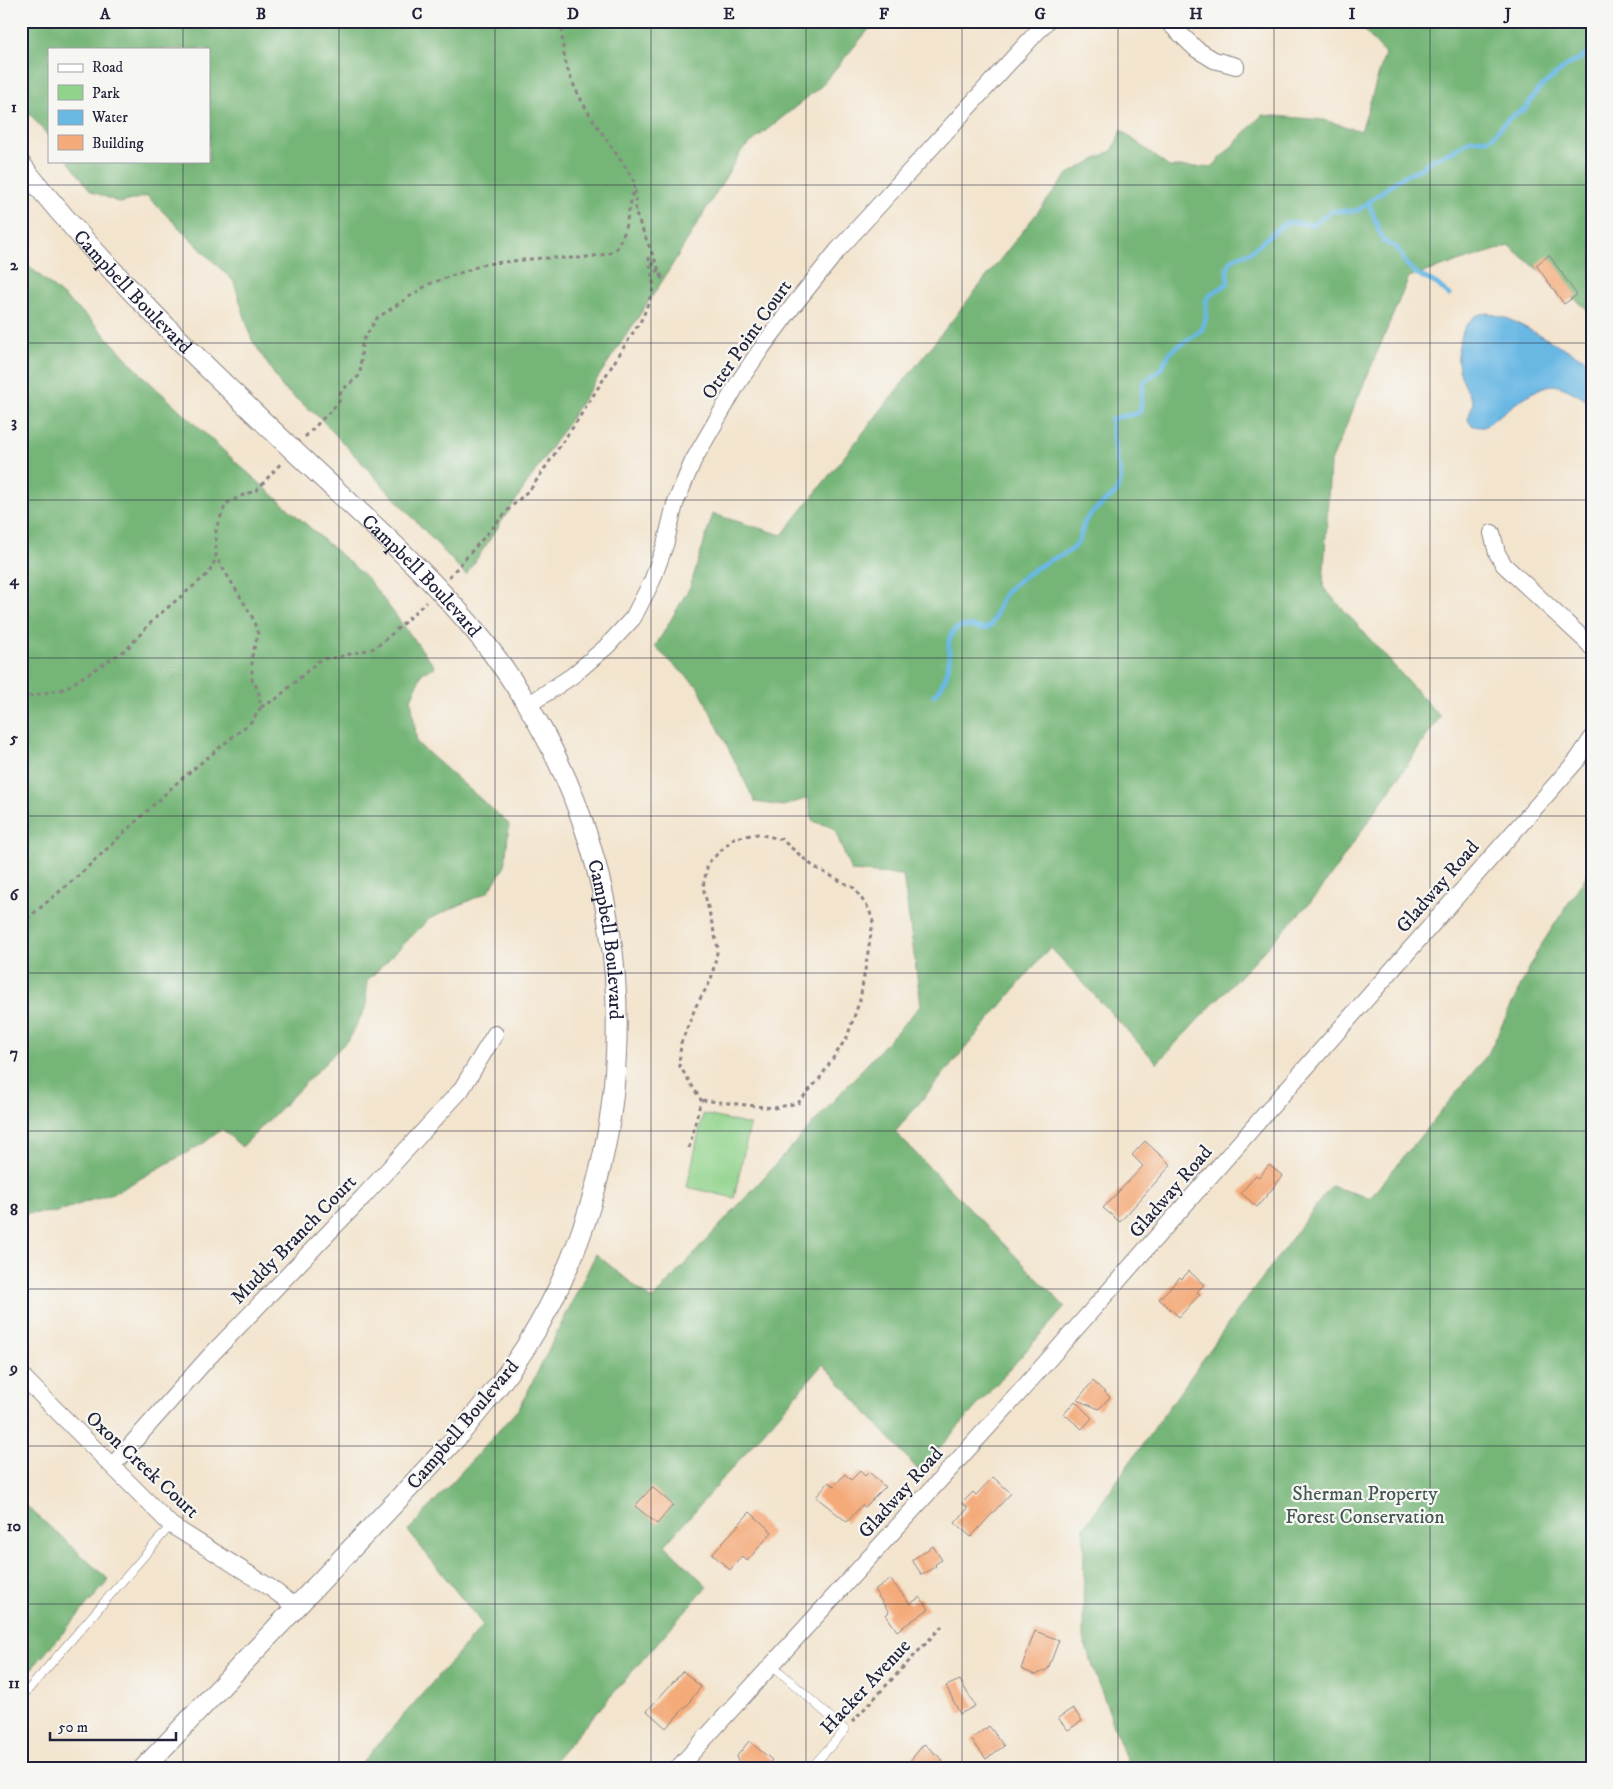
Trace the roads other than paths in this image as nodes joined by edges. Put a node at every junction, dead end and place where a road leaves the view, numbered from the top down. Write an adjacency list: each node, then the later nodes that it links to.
1 (1047, 21): 7 (street, Otter Point Court)
2 (1167, 21): 3 (street)
3 (1236, 66)
4 (21, 165): 7 (street, Campbell Boulevard)
5 (1492, 533): 6 (street)
6 (1592, 648)
7 (528, 705): 13 (street, Campbell Boulevard)
8 (1592, 738): 14 (street, Gladway Road)
9 (495, 1034): 11 (street, Muddy Branch Court)
10 (21, 1373): 11 (street, Oxon Creek Court)
11 (112, 1466): 12 (street, Oxon Creek Court)
12 (171, 1525): 13 (street, Oxon Creek Court); 15 (lane)
13 (296, 1607): 16 (street, Campbell Boulevard)
14 (771, 1664): 17 (street, Gladway Road); 18 (lane, Hacker Avenue)
15 (21, 1698)
16 (144, 1768)
17 (678, 1768)
18 (812, 1768)

